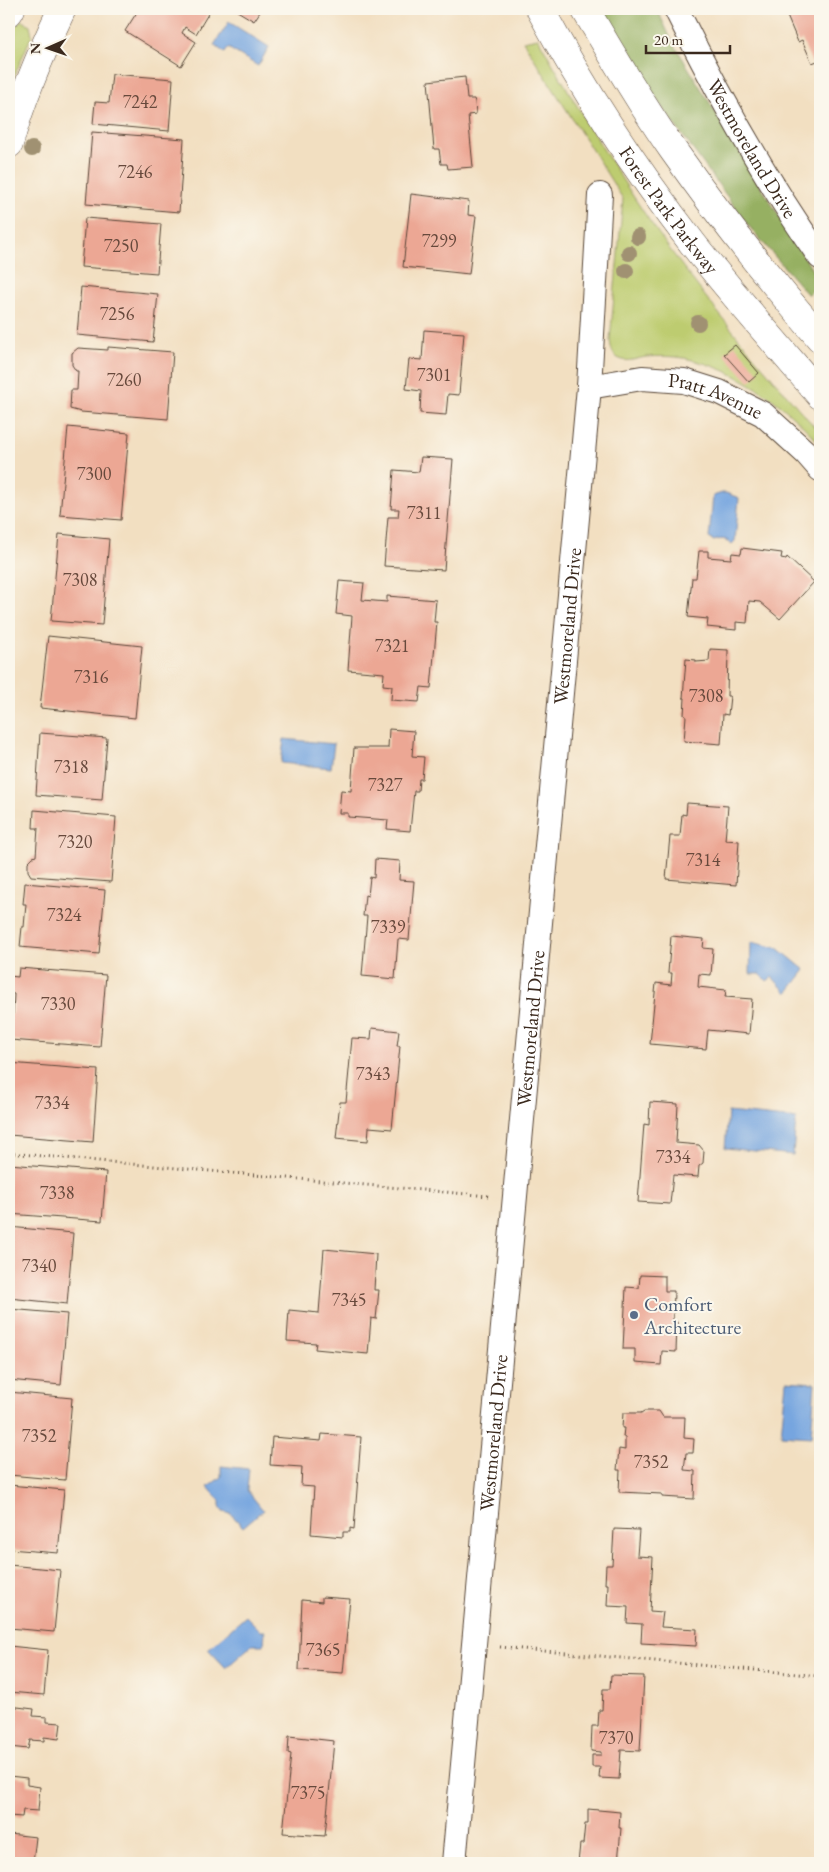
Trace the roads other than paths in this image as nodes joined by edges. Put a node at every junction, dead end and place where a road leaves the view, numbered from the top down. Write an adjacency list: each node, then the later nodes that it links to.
1 (11, 9): 6 (main road)
2 (62, 9): 7 (main road)
3 (540, 9): 12 (main road, Forest Park Parkway)
4 (585, 9): 10 (main road, Forest Park Parkway)
5 (676, 9): 9 (street, Westmoreland Drive)
6 (9, 12)
7 (9, 144)
8 (600, 195): 11 (street, Westmoreland Drive)
9 (820, 257)
10 (820, 338)
11 (589, 388): 13 (street, Pratt Avenue); 14 (street, Westmoreland Drive)
12 (820, 395)
13 (820, 469)
14 (454, 1863)

